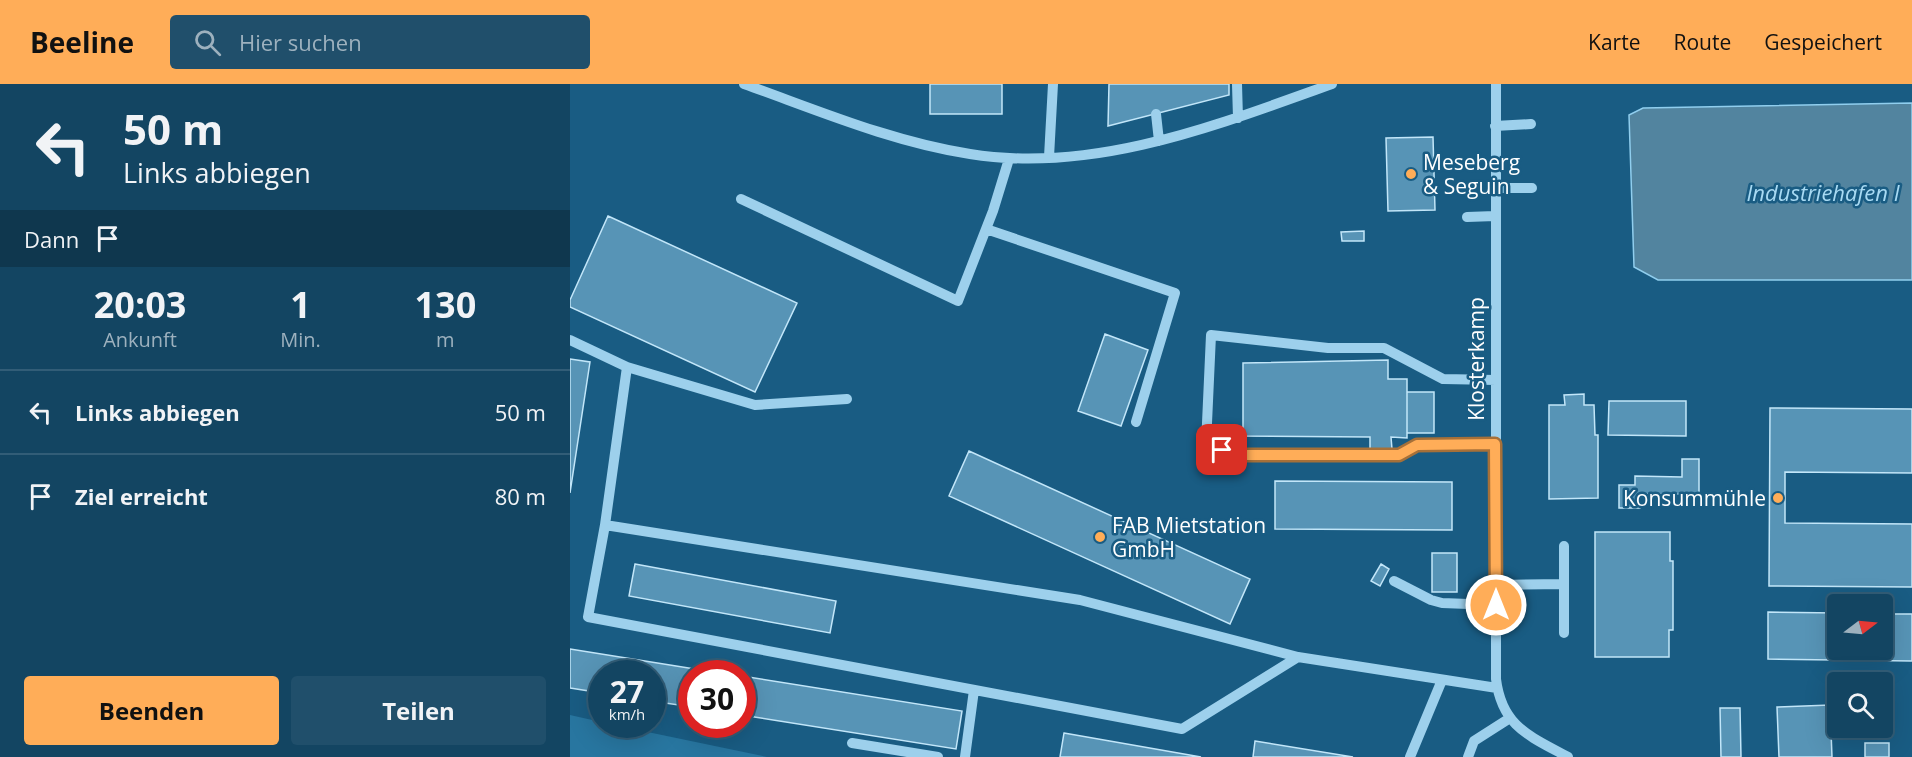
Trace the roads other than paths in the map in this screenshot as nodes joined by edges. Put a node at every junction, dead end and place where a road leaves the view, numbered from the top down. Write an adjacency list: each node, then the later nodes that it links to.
1 (744, 84): 12 (street)
2 (1053, 84): 11 (street)
3 (1237, 84): 7 (street)
4 (1332, 84): 7 (street)
5 (1496, 84): 9 (street, Klosterkamp)
6 (1156, 114): 10 (street)
7 (1238, 118): 10 (street)
8 (1531, 124): 9 (street)
9 (1495, 126): 13 (street, Klosterkamp)
10 (1159, 141): 11 (street)
11 (1049, 157): 12 (street)
12 (1009, 159): 18 (street)
13 (1495, 188): 14 (street); 16 (street, Klosterkamp)
14 (1532, 188)
15 (741, 199): 18 (street)
16 (1495, 216): 17 (street); 21 (street, Klosterkamp)
17 (1467, 217)
18 (986, 229): 23 (street)
19 (570, 340): 20 (street)
20 (627, 367): 22 (street); 25 (street)
21 (1496, 380): 24 (street, Klosterkamp); 24 (street)
22 (847, 399)
23 (1136, 422)
24 (1495, 444): 29 (street, Klosterkamp)
25 (604, 525): 32 (street); 35 (street)
26 (1564, 546): 28 (street)
27 (1395, 581): 30 (street)
28 (1564, 584): 29 (street); 31 (street)
29 (1496, 585): 30 (street, Klosterkamp)
30 (1496, 605): 34 (street, Klosterkamp)
31 (1563, 633)
32 (1298, 657): 33 (street); 35 (street)
33 (1442, 680): 34 (street); 40 (street)
34 (1497, 688): 36 (street, Klosterkamp)
35 (974, 690): 39 (street)
36 (1510, 718): 41 (street); 42 (street)
37 (852, 743): 38 (street)
38 (938, 757)
39 (965, 757)
40 (1410, 757)
41 (1468, 757)
42 (1568, 757)

